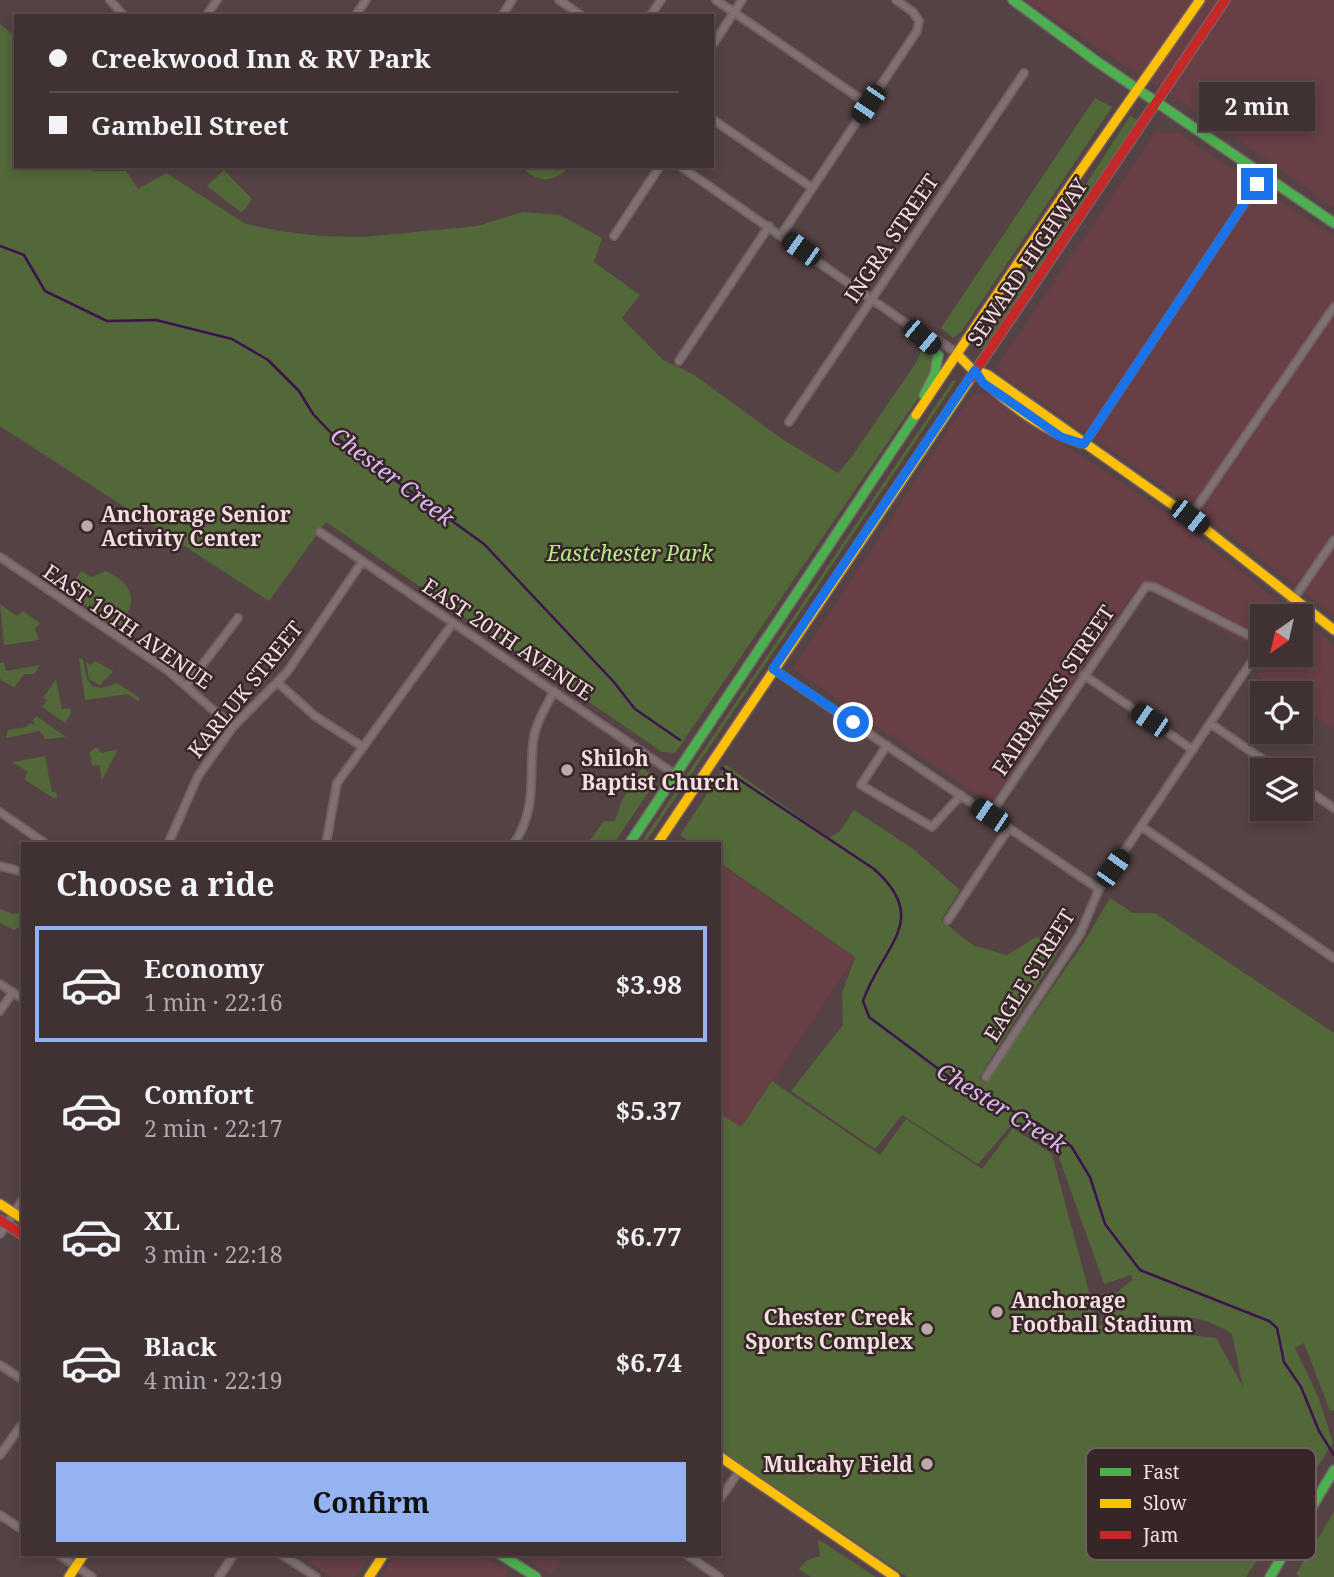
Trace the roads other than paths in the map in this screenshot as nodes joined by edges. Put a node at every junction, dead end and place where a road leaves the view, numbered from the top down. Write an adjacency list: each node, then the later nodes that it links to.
1 (110, 0): 10 (street)
2 (559, 0): 11 (street)
3 (716, 0): 9 (street)
4 (742, 0): 9 (street)
5 (895, 0): 16 (street)
6 (1013, 0): 14 (main road)
7 (1200, 0): 14 (main road, SEWARD HIGHWAY)
8 (1225, 0): 15 (main road, SEWARD HIGHWAY)
9 (734, 12): 12 (street); 16 (street)
10 (122, 14)
11 (579, 14)
12 (714, 43)
13 (1024, 73): 26 (street, INGRA STREET)
14 (1138, 90): 15 (main road); 29 (main road, SEWARD HIGHWAY)
15 (1155, 102): 20 (main road); 31 (main road, SEWARD HIGHWAY)
16 (868, 104): 21 (street)
17 (714, 120): 21 (street)
18 (659, 168): 25 (street)
19 (683, 168): 23 (street)
20 (1263, 175): 22 (main road); 34 (street)
21 (811, 187): 24 (street)
22 (1334, 223)
23 (769, 226): 24 (street); 30 (street)
24 (781, 234): 26 (street)
25 (614, 236)
26 (872, 297): 28 (street); 32 (street, INGRA STREET)
27 (1334, 307): 35 (street)
28 (920, 333): 29 (street); 33 (main road)
29 (958, 355): 31 (main road); 33 (main road, SEWARD HIGHWAY)
30 (679, 361)
31 (975, 370): 34 (main road); 47 (main road, SEWARD HIGHWAY)
32 (789, 422)
33 (902, 439): 58 (main road, SEWARD HIGHWAY)
34 (1084, 444): 35 (main road)
35 (1190, 517): 40 (main road)
36 (320, 532): 39 (street, EAST 20TH AVENUE)
37 (1334, 540): 40 (street)
38 (0, 557): 50 (street, EAST 19TH AVENUE)
39 (362, 562): 43 (street, EAST 20TH AVENUE); 49 (street, KARLUK STREET)
40 (1294, 599): 41 (street); 44 (main road)
41 (1290, 604)
42 (238, 618): 50 (street)
43 (453, 623): 51 (street, EAST 20TH AVENUE); 55 (street)
44 (1334, 630)
45 (1250, 638): 48 (street, FAIRBANKS STREET)
46 (1250, 663): 52 (street, EAGLE STREET)
47 (773, 669): 54 (street); 71 (main road, SEWARD HIGHWAY)
48 (1084, 675): 56 (street); 63 (street, FAIRBANKS STREET)
49 (277, 682): 53 (street, KARLUK STREET); 55 (street)
50 (187, 685): 53 (street, EAST 19TH AVENUE)
51 (554, 691): 58 (street, EAST 20TH AVENUE); 69 (street)
52 (1211, 724): 56 (street, EAGLE STREET); 57 (street)
53 (233, 727): 67 (street, KARLUK STREET)
54 (887, 745): 60 (street); 60 (street)
55 (363, 747): 68 (street)
56 (1193, 750): 64 (street, EAGLE STREET)
57 (1261, 758)
58 (676, 775): 70 (main road)
59 (1313, 794): 61 (street)
60 (961, 795): 63 (street)
61 (1334, 808)
62 (0, 812): 66 (street)
63 (990, 815): 65 (street)
64 (1142, 827): 74 (street, EAGLE STREET); 76 (street)
65 (1009, 828): 74 (street); 75 (street)
66 (44, 842)
67 (169, 842)
68 (326, 842)
69 (515, 842)
70 (630, 842)
71 (658, 842)
72 (0, 866): 73 (street)
73 (21, 872)
74 (1099, 888): 81 (street, EAGLE STREET)
75 (948, 919)
76 (1334, 957)
77 (0, 984): 78 (street)
78 (13, 992): 79 (street); 80 (street)
79 (21, 998)
80 (0, 1011)
81 (986, 1077)
82 (21, 1202): 84 (street)
83 (0, 1204): 84 (main road)
84 (13, 1213): 85 (main road); 86 (street)
85 (21, 1218)
86 (3, 1222): 87 (street); 88 (main road)
87 (0, 1234)
88 (21, 1235)
89 (0, 1365): 90 (street)
90 (21, 1379)
91 (21, 1426): 92 (street)
92 (0, 1455)
93 (721, 1457): 94 (main road)
94 (740, 1470): 96 (street); 117 (main road)
95 (1334, 1470): 97 (main road)
96 (721, 1497)
97 (1316, 1500)
98 (0, 1515): 99 (street)
99 (21, 1529)
100 (61, 1556): 108 (street)
101 (84, 1556): 108 (main road)
102 (233, 1556): 112 (street)
103 (284, 1556): 113 (street)
104 (383, 1556): 114 (main road)
105 (502, 1556): 109 (main road)
106 (689, 1556): 116 (street)
107 (1280, 1560): 118 (main road)
108 (76, 1566): 110 (main road); 111 (street)
109 (520, 1573): 115 (main road)
110 (69, 1577)
111 (92, 1577)
112 (219, 1577)
113 (316, 1577)
114 (369, 1577)
115 (536, 1577)
116 (719, 1577)
117 (895, 1577)
118 (1270, 1577)

